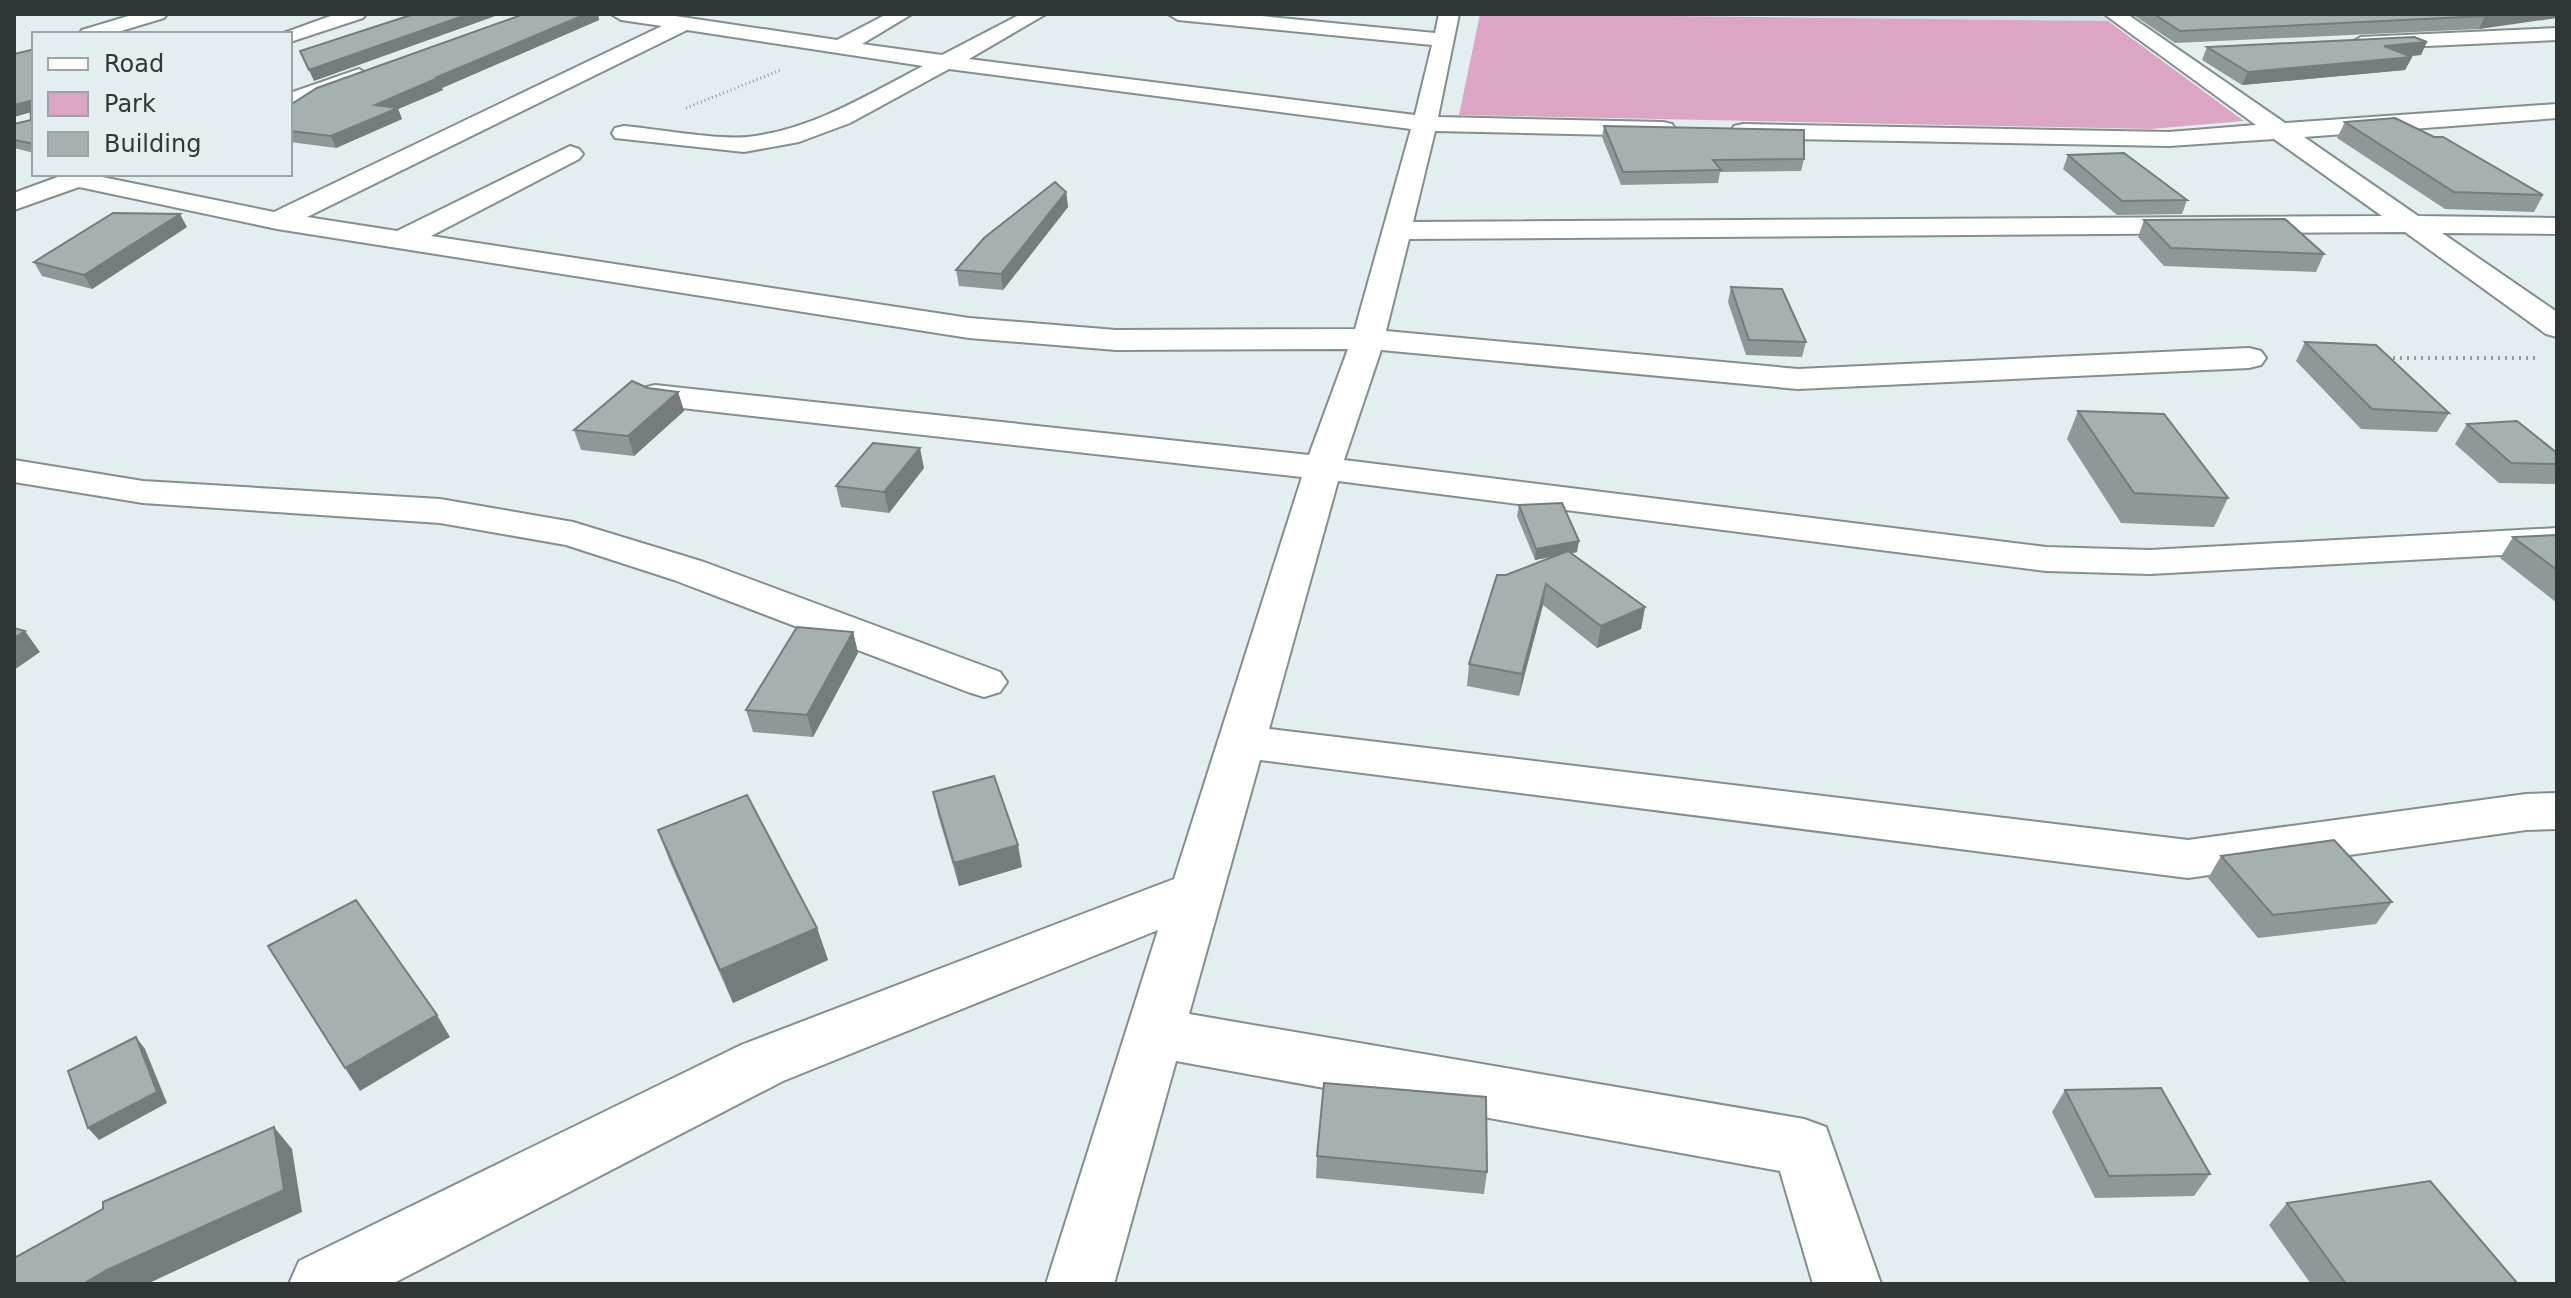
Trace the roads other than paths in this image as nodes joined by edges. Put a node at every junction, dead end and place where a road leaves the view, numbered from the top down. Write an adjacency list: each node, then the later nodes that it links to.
1 (157, 14): 10 (street)
2 (356, 14): 12 (street)
3 (621, 14): 9 (street)
4 (902, 14): 15 (street)
5 (1036, 14): 18 (street)
6 (1178, 14): 13 (street)
7 (1449, 14): 13 (street)
8 (2114, 14): 17 (street)
9 (683, 24): 15 (street); 30 (street)
10 (96, 32)
11 (2557, 34): 14 (street)
12 (292, 35)
13 (1443, 40): 22 (street)
14 (2341, 44)
15 (840, 47): 18 (street)
16 (2201, 51): 17 (street)
17 (2170, 53): 25 (street)
18 (942, 62): 22 (street); 26 (street)
19 (380, 69): 20 (street)
20 (292, 100)
21 (2557, 111): 25 (street)
22 (1425, 124): 23 (street); 33 (street)
23 (1694, 130)
24 (1726, 130): 25 (street)
25 (2284, 132): 31 (street)
26 (624, 133)
27 (570, 154): 34 (street)
28 (83, 177): 29 (street); 30 (street)
29 (14, 202)
30 (277, 221): 34 (street)
31 (2412, 224): 32 (street); 33 (street); 35 (street)
32 (2557, 226)
33 (1395, 231): 36 (street)
34 (404, 239): 36 (street)
35 (2557, 327)
36 (1368, 339): 37 (street); 39 (street)
37 (2249, 358)
38 (655, 395): 39 (street)
39 (1323, 468): 41 (street); 43 (street)
40 (14, 471): 42 (street)
41 (2557, 540)
42 (984, 682)
43 (1242, 742): 44 (street); 45 (street)
44 (2557, 811)
45 (1197, 892): 46 (street); 47 (street)
46 (1155, 1033): 48 (street); 49 (street)
47 (323, 1284)
48 (1080, 1284)
49 (1847, 1284)

